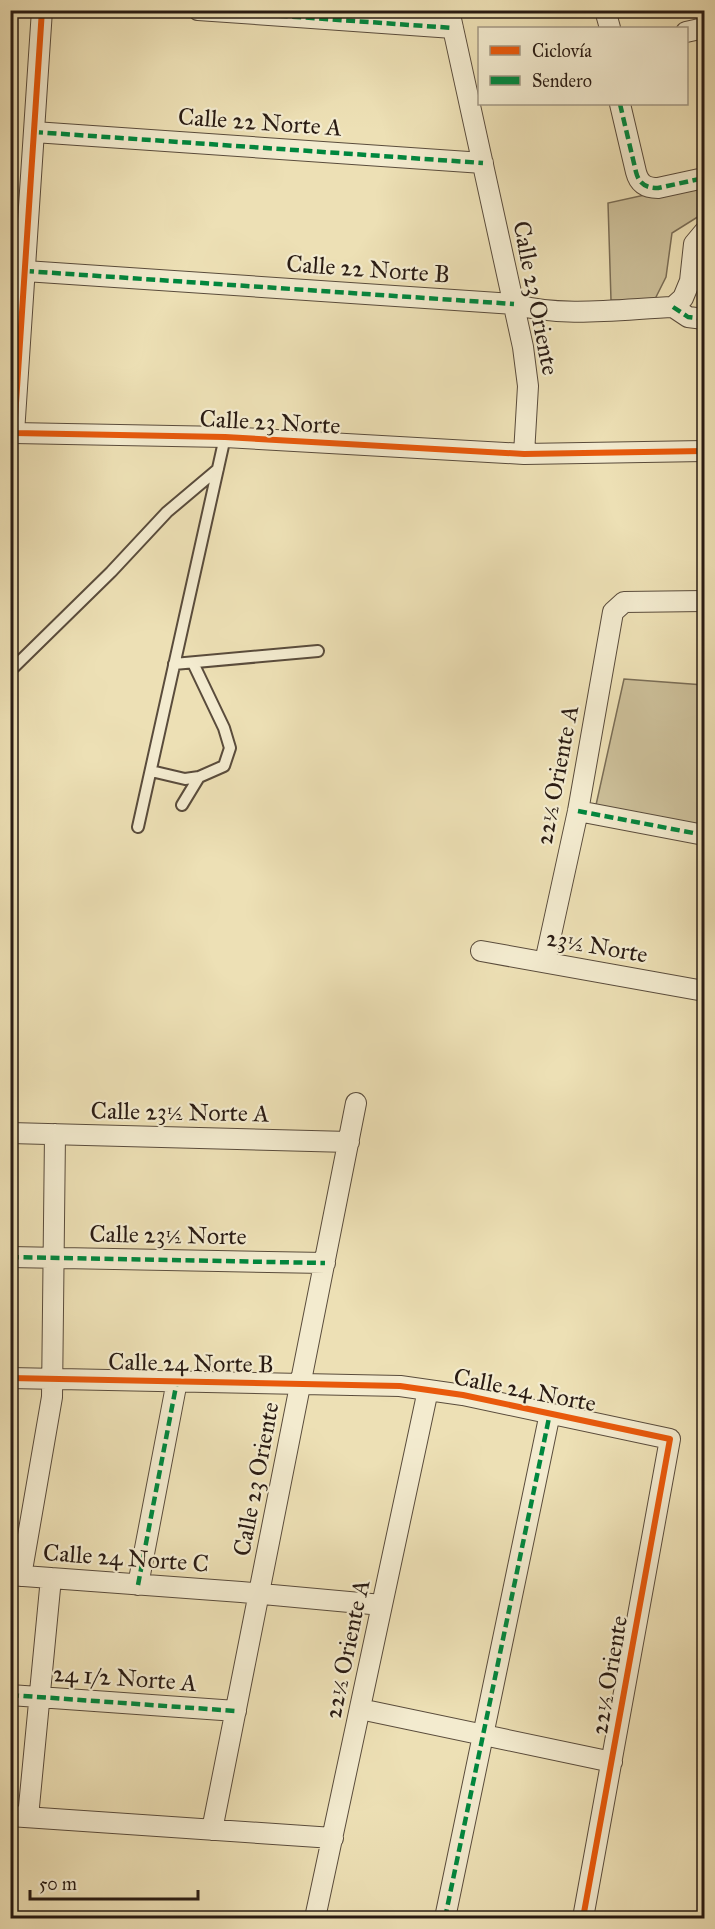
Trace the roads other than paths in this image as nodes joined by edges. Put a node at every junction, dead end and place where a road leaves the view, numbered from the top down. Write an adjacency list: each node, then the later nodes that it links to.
1 (42, 10): 9 (street)
2 (198, 10): 4 (street)
3 (604, 10): 5 (street)
4 (451, 19): 10 (street, Calle 23 Oriente)
5 (610, 27)
6 (705, 28): 7 (street)
7 (688, 32)
8 (620, 105): 11 (street)
9 (34, 132): 10 (street, Calle 22 Norte A); 13 (street)
10 (483, 163): 14 (street, Calle 23 Oriente)
11 (705, 178)
12 (705, 232): 15 (street)
13 (25, 271): 14 (street, Calle 22 Norte B); 17 (street)
14 (514, 304): 15 (street, Calle 22 Norte B); 20 (street, Calle 23 Oriente)
15 (673, 307): 16 (street, Calle 22 Norte B)
16 (705, 319)
17 (12, 433): 18 (street, Calle 23 Norte)
18 (225, 437): 20 (street, Calle 23 Norte); 21 (lane)
19 (705, 451): 20 (street)
20 (524, 454)
21 (218, 469): 25 (lane); 26 (lane)
22 (705, 601): 30 (street, 22½ Oriente A)
23 (318, 651): 24 (lane)
24 (192, 663): 25 (lane); 28 (lane)
25 (174, 664): 27 (lane)
26 (10, 671)
27 (151, 771): 28 (lane); 31 (lane)
28 (199, 777): 29 (lane)
29 (182, 805)
30 (578, 811): 32 (street); 34 (street, 22½ Oriente A)
31 (138, 827)
32 (705, 835)
33 (481, 951): 34 (street, 23½ Norte)
34 (545, 962): 35 (street, 23½ Norte)
35 (705, 991)
36 (356, 1103): 39 (street, Calle 23 Oriente)
37 (10, 1133): 38 (street, Calle 23½ Norte A)
38 (55, 1134): 39 (street, Calle 23½ Norte A); 41 (street)
39 (349, 1142): 42 (street, Calle 23 Oriente)
40 (10, 1257): 41 (street, Calle 23½ Norte)
41 (54, 1258): 42 (street, Calle 23½ Norte); 44 (street)
42 (325, 1263): 46 (street, Calle 23 Oriente)
43 (10, 1378): 44 (street, Calle 24 Norte B)
44 (53, 1378): 45 (street, Calle 24 Norte B); 51 (street)
45 (177, 1381): 46 (street, Calle 24 Norte B); 53 (street)
46 (301, 1383): 47 (street, Calle 24 Norte B); 54 (street, Calle 23 Oriente)
47 (372, 1384): 48 (street, Calle 24 Norte)
48 (428, 1390): 49 (street, Calle 24 Norte); 55 (street, 22½ Oriente A)
49 (550, 1413): 50 (street, Calle 24 Norte); 60 (street)
50 (670, 1439): 61 (street, 22½ Oriente)
51 (16, 1576): 52 (street, Calle 24 Norte C)
52 (51, 1578): 53 (street, Calle 24 Norte C); 57 (street)
53 (138, 1585): 54 (street, Calle 24 Norte C)
54 (259, 1593): 55 (street, Calle 24 Norte C); 59 (street, Calle 23 Oriente)
55 (382, 1605): 58 (street, 22½ Oriente A)
56 (10, 1695): 57 (street, 24 1/2 Norte A)
57 (40, 1697): 59 (street, 24 1/2 Norte A); 62 (street)
58 (360, 1709): 60 (street); 64 (street, 22½ Oriente A)
59 (236, 1711): 63 (street, Calle 23 Oriente)
60 (484, 1735): 61 (street); 66 (street)
61 (612, 1762): 67 (street, 22½ Oriente)
62 (19, 1816): 63 (street)
63 (212, 1830): 64 (street)
64 (333, 1838): 65 (street, 22½ Oriente A)
65 (315, 1918)
66 (446, 1918)
67 (584, 1918)

